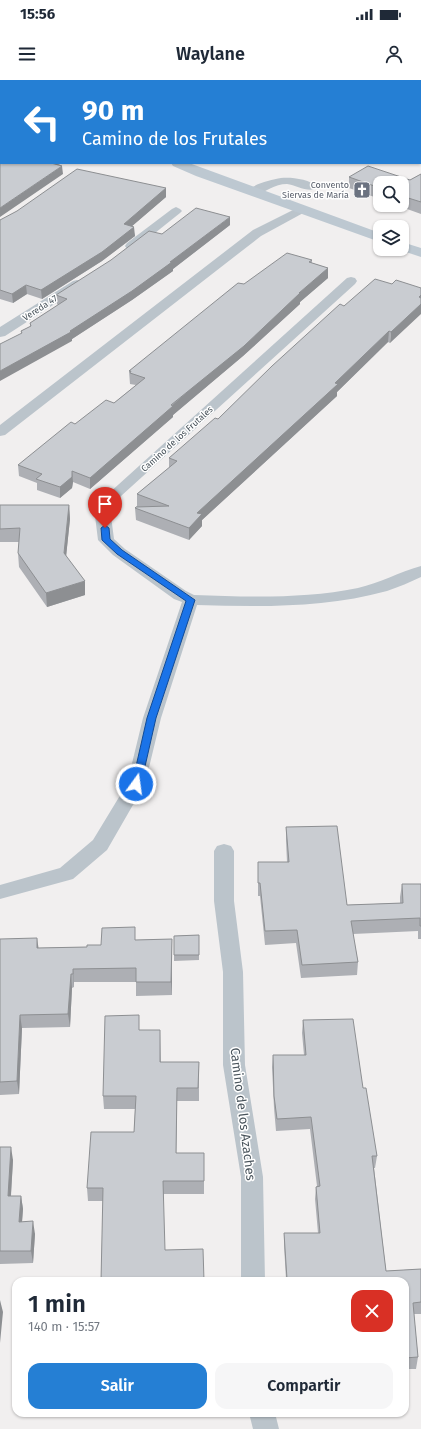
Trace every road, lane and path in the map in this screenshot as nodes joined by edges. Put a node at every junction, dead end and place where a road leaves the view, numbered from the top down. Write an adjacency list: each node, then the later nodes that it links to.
1 (183, 164): 3 (street)
2 (311, 187): 3 (street)
3 (253, 192): 4 (street)
4 (301, 210): 6 (street); 15 (street)
5 (176, 211): 9 (street)
6 (373, 236)
7 (409, 249): 8 (street)
8 (421, 253)
9 (119, 255)
10 (87, 278): 13 (street, Vereda 47)
11 (351, 281): 17 (street, Camino de los Frutales)
12 (0, 319): 13 (street)
13 (14, 325): 14 (street, Vereda 47)
14 (0, 333)
15 (0, 432)
16 (421, 571): 17 (street)
17 (190, 600): 19 (street)
18 (224, 851): 20 (street, Camino de los Azaches)
19 (0, 892)
20 (253, 1277)
21 (263, 1417): 22 (street)
22 (266, 1429)

